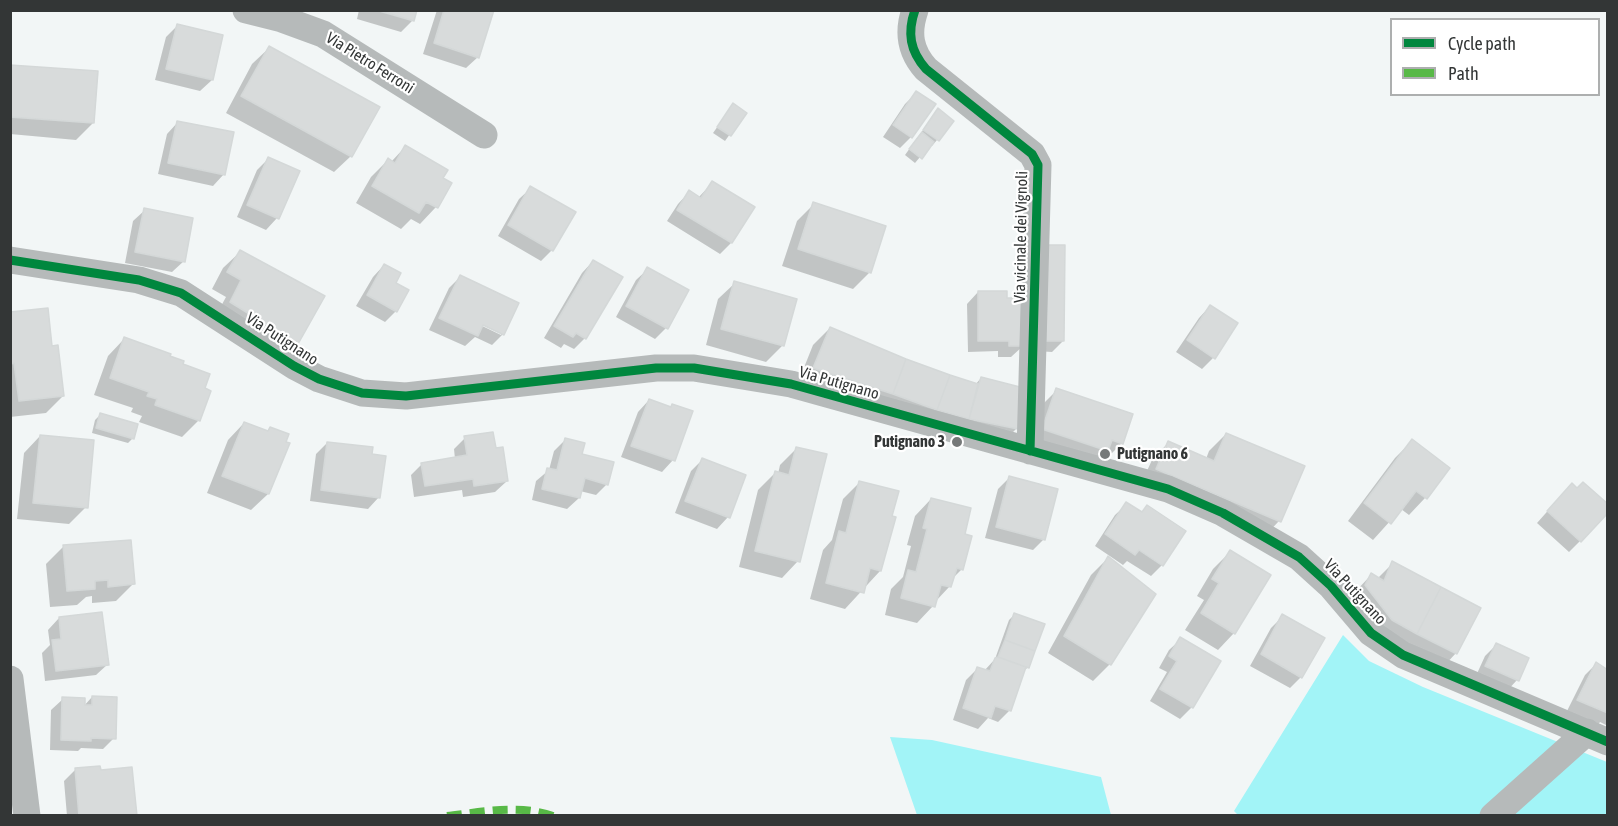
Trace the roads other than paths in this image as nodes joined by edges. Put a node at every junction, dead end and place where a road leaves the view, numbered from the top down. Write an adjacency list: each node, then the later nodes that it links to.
1 (246, 10): 3 (street, Via Pietro Ferroni)
2 (915, 10): 5 (street, Via vicinale dei Vignoli)
3 (484, 135)
4 (10, 260): 5 (street, Via Putignano)
5 (1030, 451): 7 (street, Via Putignano)
6 (10, 679): 8 (street)
7 (1597, 737): 9 (street)
8 (27, 816)
9 (1493, 816)

